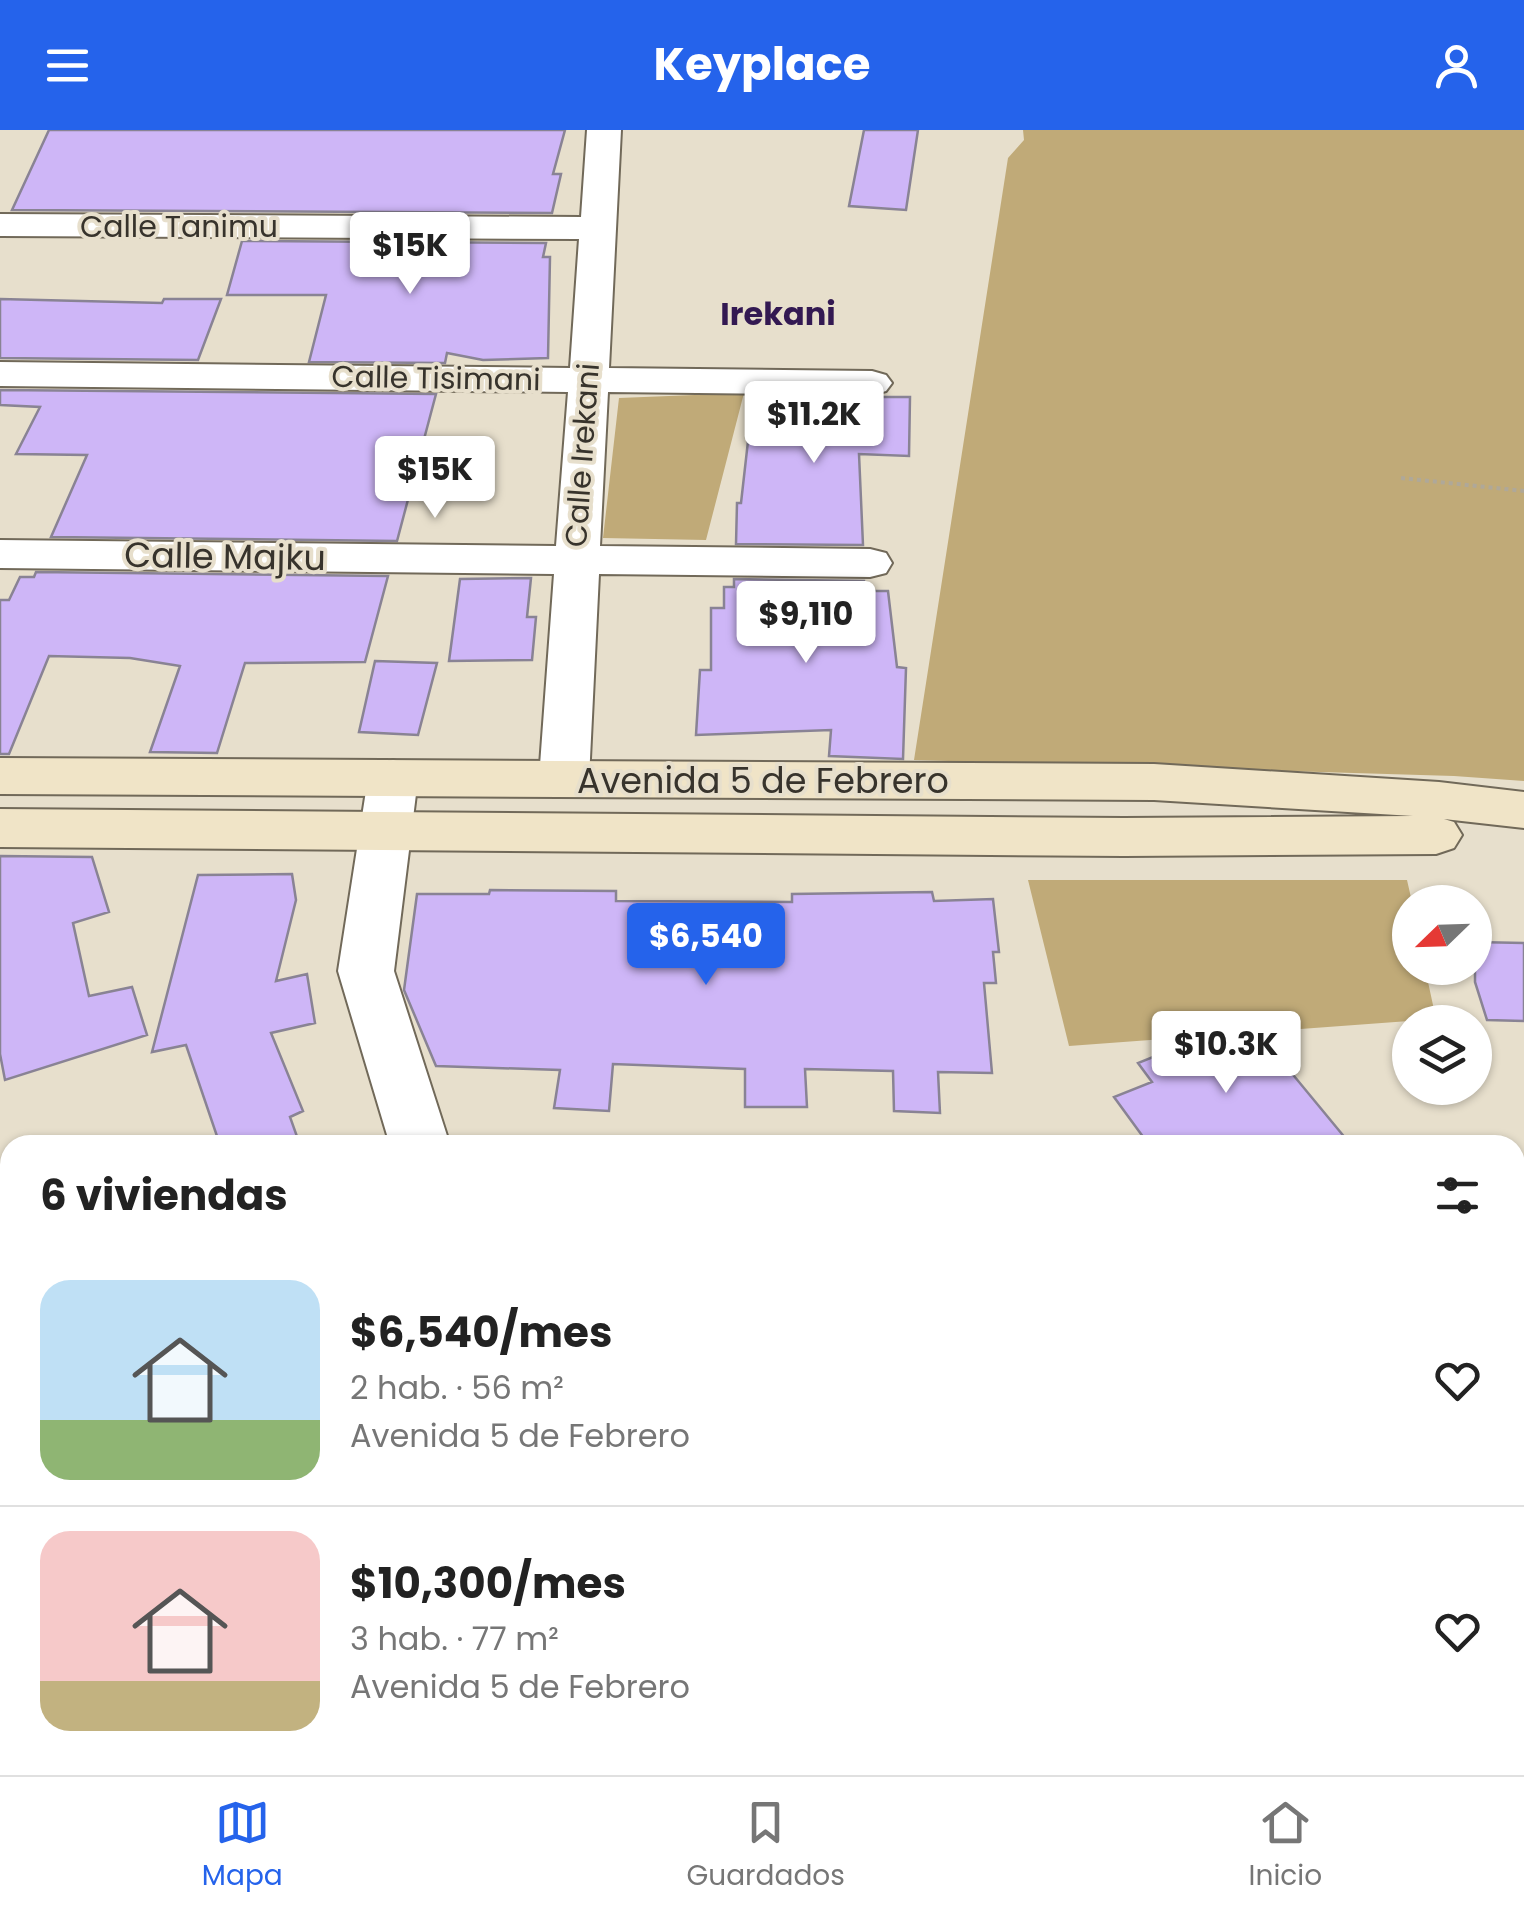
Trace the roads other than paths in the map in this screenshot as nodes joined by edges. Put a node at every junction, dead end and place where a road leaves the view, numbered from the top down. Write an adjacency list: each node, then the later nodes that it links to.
1 (604, 130): 3 (street, Calle Irekani)
2 (0, 225): 3 (street, Calle Tanimu)
3 (598, 228): 5 (street, Calle Irekani)
4 (0, 374): 5 (street, Calle Tisimani)
5 (588, 380): 6 (street, Calle Tisimani); 8 (street, Calle Irekani)
6 (872, 383)
7 (0, 554): 8 (street, Calle Majku)
8 (575, 560): 9 (street, Calle Majku); 11 (street, Calle Irekani)
9 (870, 564)
10 (0, 776): 13 (street, Avenida 5 de Febrero)
11 (564, 779): 12 (street, Avenida 5 de Febrero); 13 (street, Avenida 5 de Febrero)
12 (1154, 782): 14 (street, Avenida 5 de Febrero); 16 (street)
13 (389, 804): 15 (street, Avenida 5 de Febrero); 16 (street, Avenida 5 de Febrero); 18 (street)
14 (1524, 810)
15 (0, 828)
16 (1173, 836): 17 (street, Avenida 5 de Febrero)
17 (1524, 841)
18 (417, 1135)

